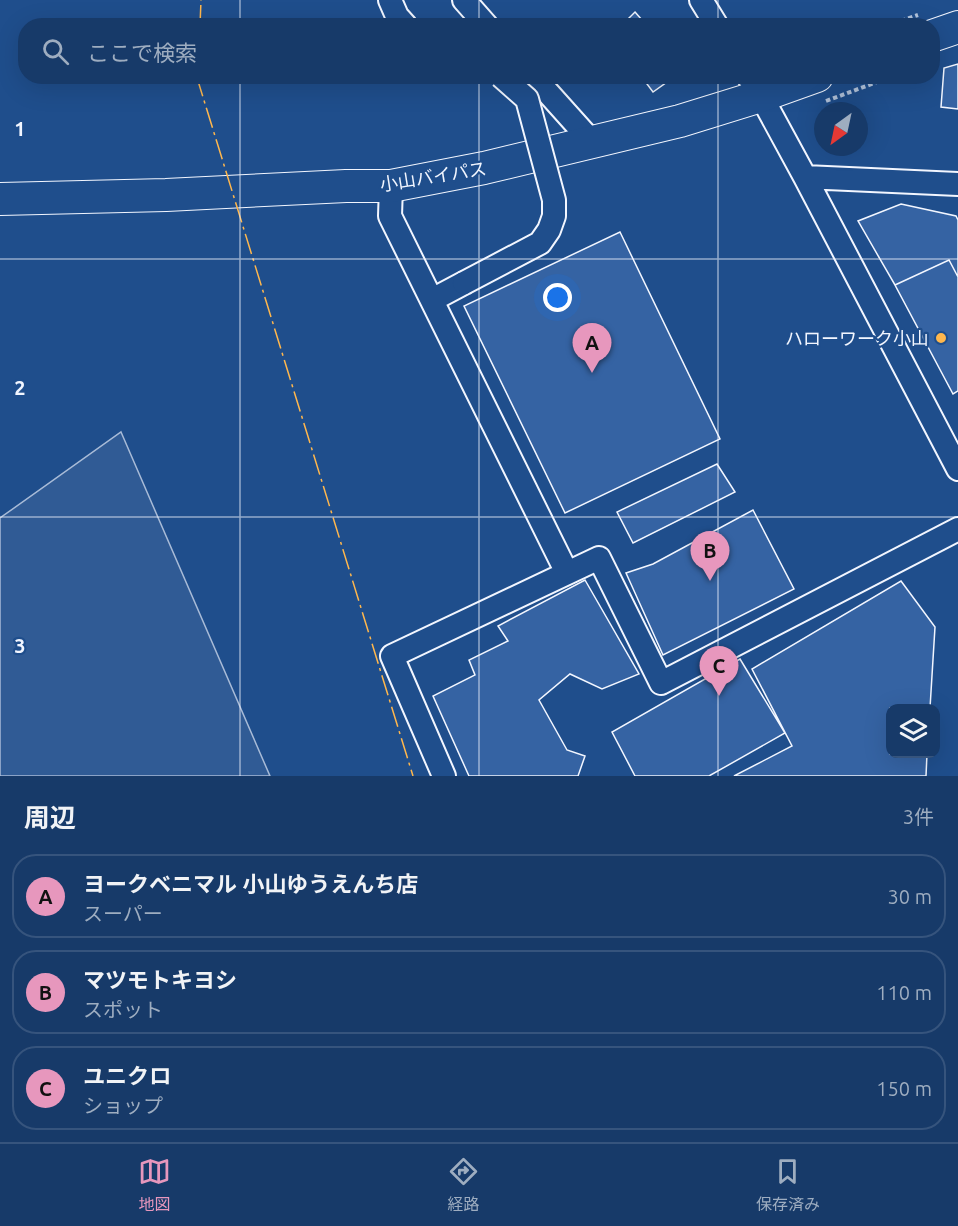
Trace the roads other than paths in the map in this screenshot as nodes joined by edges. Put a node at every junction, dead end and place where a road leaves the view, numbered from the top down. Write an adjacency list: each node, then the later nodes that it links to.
1 (464, 0): 3 (street)
2 (701, 0): 4 (street)
3 (480, 18)
4 (712, 18)
5 (958, 27): 6 (highway)
6 (940, 33)
7 (510, 84): 16 (street, bridge)
8 (540, 84): 11 (street)
9 (755, 86): 10 (highway, 小山バイパス); 11 (highway, 小山バイパス); 12 (street)
10 (817, 90)
11 (593, 143): 14 (highway, 小山バイパス)
12 (805, 177): 13 (street); 17 (street)
13 (958, 184)
14 (391, 186): 15 (highway, 小山バイパス); 16 (street)
15 (0, 199)
16 (432, 300): 19 (street)
17 (958, 469)
18 (958, 529): 19 (street)
19 (567, 573): 20 (street)
20 (444, 776)

